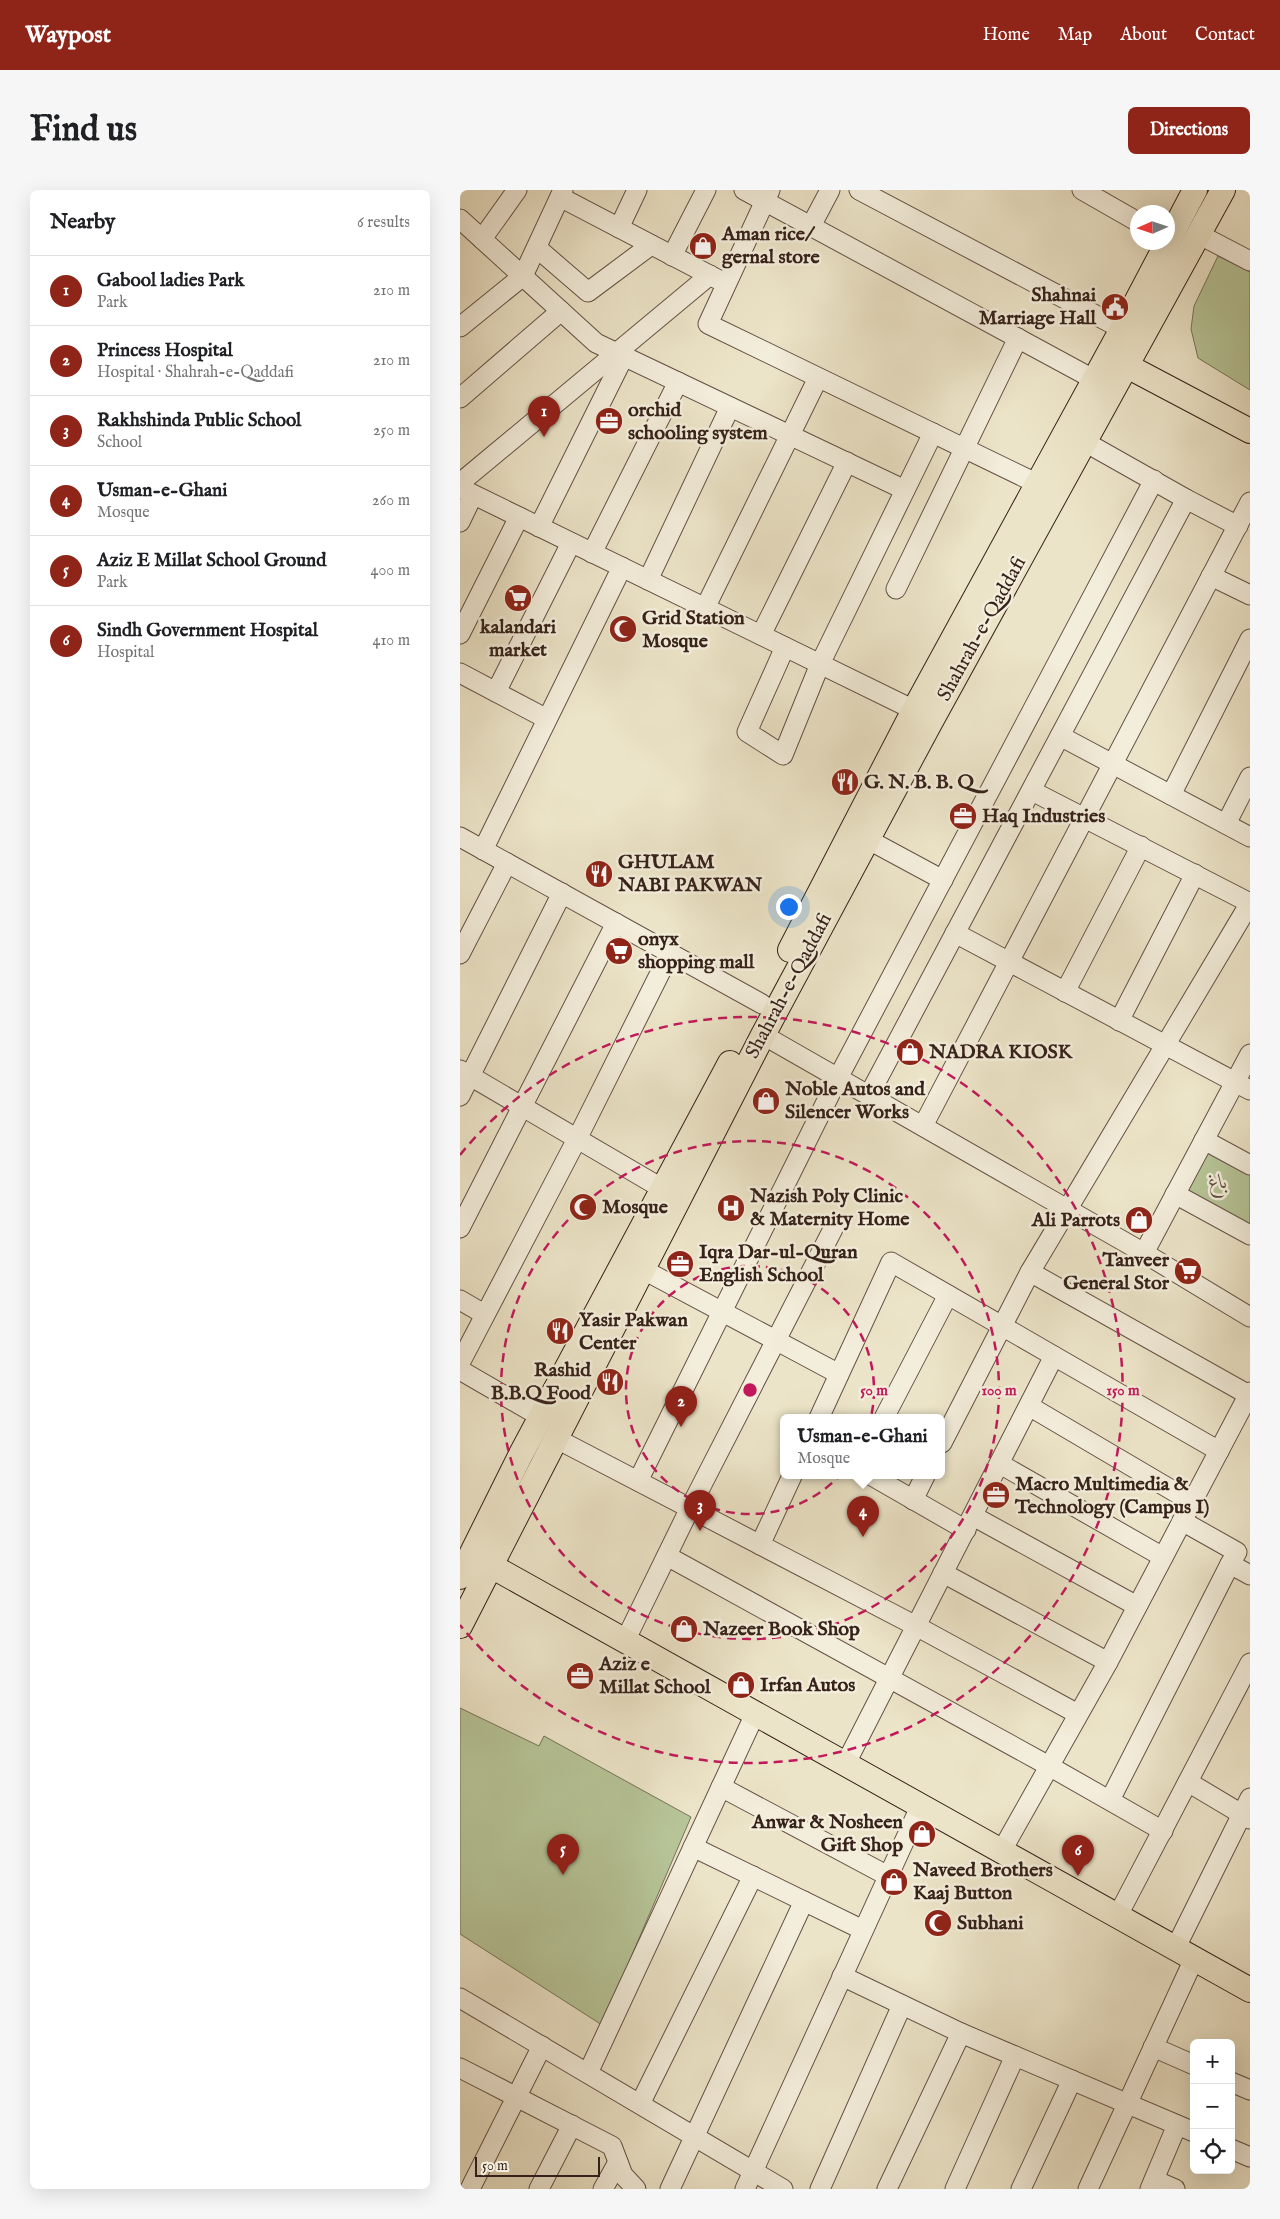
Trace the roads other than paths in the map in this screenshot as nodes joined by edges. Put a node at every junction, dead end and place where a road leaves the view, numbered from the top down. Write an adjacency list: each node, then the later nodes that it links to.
1 (517, 190): 16 (street)
2 (638, 190): 14 (street)
3 (706, 190): 22 (street)
4 (744, 190): 11 (street)
5 (830, 190): 13 (street)
6 (859, 190): 28 (street)
7 (1195, 190): 15 (main road)
8 (1223, 190): 17 (main road)
9 (1093, 193): 12 (street)
10 (562, 194): 14 (street); 19 (street)
11 (768, 196): 13 (street); 24 (street)
12 (1130, 217)
13 (811, 226): 27 (street)
14 (619, 228): 18 (street)
15 (1175, 228)
16 (468, 231): 23 (street)
17 (1200, 235): 21 (street); 28 (main road)
18 (651, 245): 19 (street); 22 (street)
19 (537, 248): 23 (street)
20 (1164, 250): 28 (main road)
21 (1248, 255)
22 (672, 256): 24 (street)
23 (523, 276): 25 (street); 26 (street)
24 (718, 280): 29 (street); 30 (street)
25 (561, 311): 29 (street); 33 (street)
26 (460, 327)
27 (1018, 338): 31 (street); 40 (street)
28 (1120, 349): 31 (main road, Shahrah-e-Qaddafi); 35 (main road); 36 (main road); 39 (main road, Shahrah-e-Qaddafi)
29 (621, 355): 32 (street); 44 (street); 51 (street)
30 (818, 378): 37 (street); 38 (street)
31 (1095, 380): 43 (main road, Shahrah-e-Qaddafi)
32 (678, 382): 34 (street); 53 (street)
33 (460, 398)
34 (730, 406): 38 (street); 56 (street)
35 (1250, 414)
36 (1250, 431)
37 (933, 433): 40 (street); 45 (street)
38 (790, 435): 41 (street); 59 (street)
39 (1085, 442): 42 (street); 78 (main road, Shahrah-e-Qaddafi)
40 (964, 448): 43 (street); 57 (street)
41 (847, 462): 45 (street); 61 (street)
42 (1154, 480): 46 (street); 83 (street)
43 (1038, 484): 67 (main road, Shahrah-e-Qaddafi)
44 (464, 488): 48 (street); 49 (street)
45 (905, 490): 64 (street)
46 (1186, 499): 50 (street); 69 (street)
47 (1250, 502): 50 (street)
48 (518, 517): 51 (street); 60 (street)
49 (460, 522)
50 (1238, 526): 55 (street)
51 (540, 527): 52 (street)
52 (571, 542): 53 (street); 66 (street)
53 (592, 553): 54 (street)
54 (622, 567): 56 (street); 68 (street)
55 (1211, 576): 58 (street); 70 (street)
56 (648, 580): 59 (street)
57 (896, 589)
58 (1250, 595)
59 (706, 608): 61 (street)
60 (460, 634)
61 (761, 636): 63 (street)
62 (1250, 640): 73 (street)
63 (785, 647): 64 (street); 64 (street)
64 (820, 664): 67 (street)
65 (460, 673): 66 (street)
66 (496, 692): 68 (street)
67 (914, 710): 92 (main road, Shahrah-e-Qaddafi)
68 (547, 719): 80 (street)
69 (1060, 736): 70 (street); 72 (street)
70 (1113, 764): 73 (street); 74 (street)
71 (1250, 777): 75 (street)
72 (1032, 791): 74 (street); 87 (street)
73 (1171, 795): 75 (street)
74 (1085, 818): 79 (street); 90 (street)
75 (1226, 824): 76 (street)
76 (1250, 836)
77 (460, 837): 80 (street)
78 (868, 839): 83 (street); 94 (main road, Shahrah-e-Qaddafi)
79 (1141, 846): 82 (street); 91 (street)
80 (483, 850): 81 (street)
81 (507, 863): 84 (street); 89 (street)
82 (1195, 874): 85 (street); 93 (street)
83 (943, 880): 98 (street)
84 (562, 893): 86 (street); 97 (street)
85 (1250, 903): 95 (street)
86 (616, 923): 88 (street); 102 (street)
87 (955, 933): 90 (street); 100 (street)
88 (670, 953): 92 (street); 104 (street)
89 (460, 954)
90 (1009, 963): 91 (street); 103 (street)
91 (1065, 992): 93 (street)
92 (762, 1004): 107 (main road, Shahrah-e-Qaddafi)
93 (1119, 1021): 95 (street)
94 (763, 1034): 98 (street); 114 (main road, Shahrah-e-Qaddafi)
95 (1166, 1045): 99 (street); 109 (street)
96 (1250, 1054): 99 (street)
97 (465, 1073): 101 (street); 102 (street)
98 (838, 1078): 100 (street); 118 (street)
99 (1243, 1086): 105 (street)
100 (869, 1095): 103 (street)
101 (460, 1096)
102 (522, 1107): 104 (street); 110 (street)
103 (923, 1126): 109 (street)
104 (577, 1139): 107 (street); 119 (street)
105 (1204, 1140): 106 (street); 108 (street)
106 (1250, 1165)
107 (663, 1189): 131 (main road, Shahrah-e-Qaddafi)
108 (1175, 1194): 112 (street); 113 (street)
109 (1067, 1210): 113 (street); 115 (street)
110 (460, 1228)
111 (833, 1229): 122 (street)
112 (1250, 1235)
113 (1144, 1253): 120 (street)
114 (642, 1269): 118 (street); 133 (main road, Shahrah-e-Qaddafi)
115 (1030, 1272): 121 (street); 127 (street)
116 (948, 1295): 121 (street); 126 (street); 130 (street)
117 (460, 1300): 119 (street)
118 (722, 1312): 122 (street); 139 (street)
119 (484, 1314): 124 (street)
120 (1250, 1317)
121 (1001, 1325): 123 (street); 132 (street)
122 (776, 1340): 126 (street); 142 (street)
123 (1054, 1356): 128 (street); 134 (street)
124 (460, 1363)
125 (460, 1370): 131 (street)
126 (840, 1374): 129 (street)
127 (1249, 1393): 134 (street)
128 (1029, 1406): 135 (street); 141 (street)
129 (821, 1414)
130 (886, 1414)
131 (541, 1417): 147 (main road, Shahrah-e-Qaddafi)
132 (945, 1437)
133 (555, 1438): 139 (street); 147 (main road, Shahrah-e-Qaddafi)
134 (1219, 1451): 141 (street)
135 (1000, 1464): 144 (street); 148 (street)
136 (791, 1479): 145 (street)
137 (877, 1479): 140 (street)
138 (924, 1479): 140 (street)
139 (638, 1481): 142 (street)
140 (913, 1500): 144 (street)
141 (1192, 1502): 143 (street)
142 (690, 1508): 145 (street); 146 (street)
143 (1182, 1522): 148 (street); 149 (street)
144 (969, 1523): 150 (street); 153 (street)
145 (760, 1545): 155 (street)
146 (667, 1556): 156 (street); 159 (street)
147 (474, 1557): 152 (main road, Shahrah-e-Qaddafi); 154 (main road, Shahrah-e-Qaddafi); 156 (main road)
148 (1163, 1557): 153 (street)
149 (1230, 1564): 151 (street); 166 (street)
150 (943, 1574): 155 (street); 157 (street)
151 (1250, 1575)
152 (460, 1577)
153 (1137, 1606): 157 (street)
154 (460, 1626)
155 (916, 1626): 159 (street); 161 (street)
156 (625, 1641): 160 (main road)
157 (1108, 1662): 161 (street)
158 (1250, 1663): 164 (street)
159 (890, 1678): 162 (street); 163 (street)
160 (755, 1714): 162 (main road); 165 (street)
161 (1078, 1714): 163 (street)
162 (845, 1765): 167 (main road)
163 (1049, 1766): 166 (street); 171 (street)
164 (1188, 1782): 168 (street); 169 (street)
165 (721, 1787): 170 (street); 173 (street)
166 (1110, 1800): 169 (street)
167 (920, 1807): 171 (main road); 173 (street)
168 (1247, 1811): 177 (street)
169 (1163, 1830): 175 (street)
170 (693, 1847): 172 (street); 188 (street)
171 (1001, 1852): 175 (main road)
172 (753, 1876): 174 (street); 194 (street)
173 (888, 1876): 176 (street)
174 (804, 1901): 176 (street); 197 (street)
175 (1118, 1917): 177 (main road)
176 (863, 1930): 178 (street)
177 (1184, 1954): 179 (main road); 184 (street)
178 (842, 1976): 181 (street); 201 (street)
179 (1250, 1990)
180 (460, 1998): 183 (street)
181 (902, 2005): 182 (street); 210 (street)
182 (961, 2033): 185 (street); 211 (street)
183 (542, 2046): 188 (street); 192 (street)
184 (1153, 2048): 186 (street); 193 (street)
185 (1015, 2056): 189 (street); 212 (street)
186 (1190, 2063)
187 (461, 2072): 192 (street)
188 (588, 2073): 194 (street)
189 (1072, 2080): 193 (street); 213 (street)
190 (1235, 2084): 191 (street)
191 (1250, 2090)
192 (517, 2097): 195 (street); 203 (street)
193 (1128, 2103): 196 (street); 214 (street)
194 (640, 2104): 197 (street)
195 (572, 2125): 200 (street); 204 (street)
196 (1186, 2129): 202 (street)
197 (695, 2135): 201 (street); 207 (street)
198 (1235, 2151): 199 (street)
199 (1250, 2157)
200 (618, 2162): 205 (street); 206 (street)
201 (754, 2170): 208 (street); 209 (street)
202 (1152, 2184): 215 (street)
203 (470, 2189)
204 (539, 2189)
205 (604, 2189)
206 (636, 2189)
207 (670, 2189)
208 (746, 2189)
209 (784, 2189)
210 (820, 2189)
211 (887, 2189)
212 (956, 2189)
213 (1021, 2189)
214 (1088, 2189)
215 (1175, 2189)

